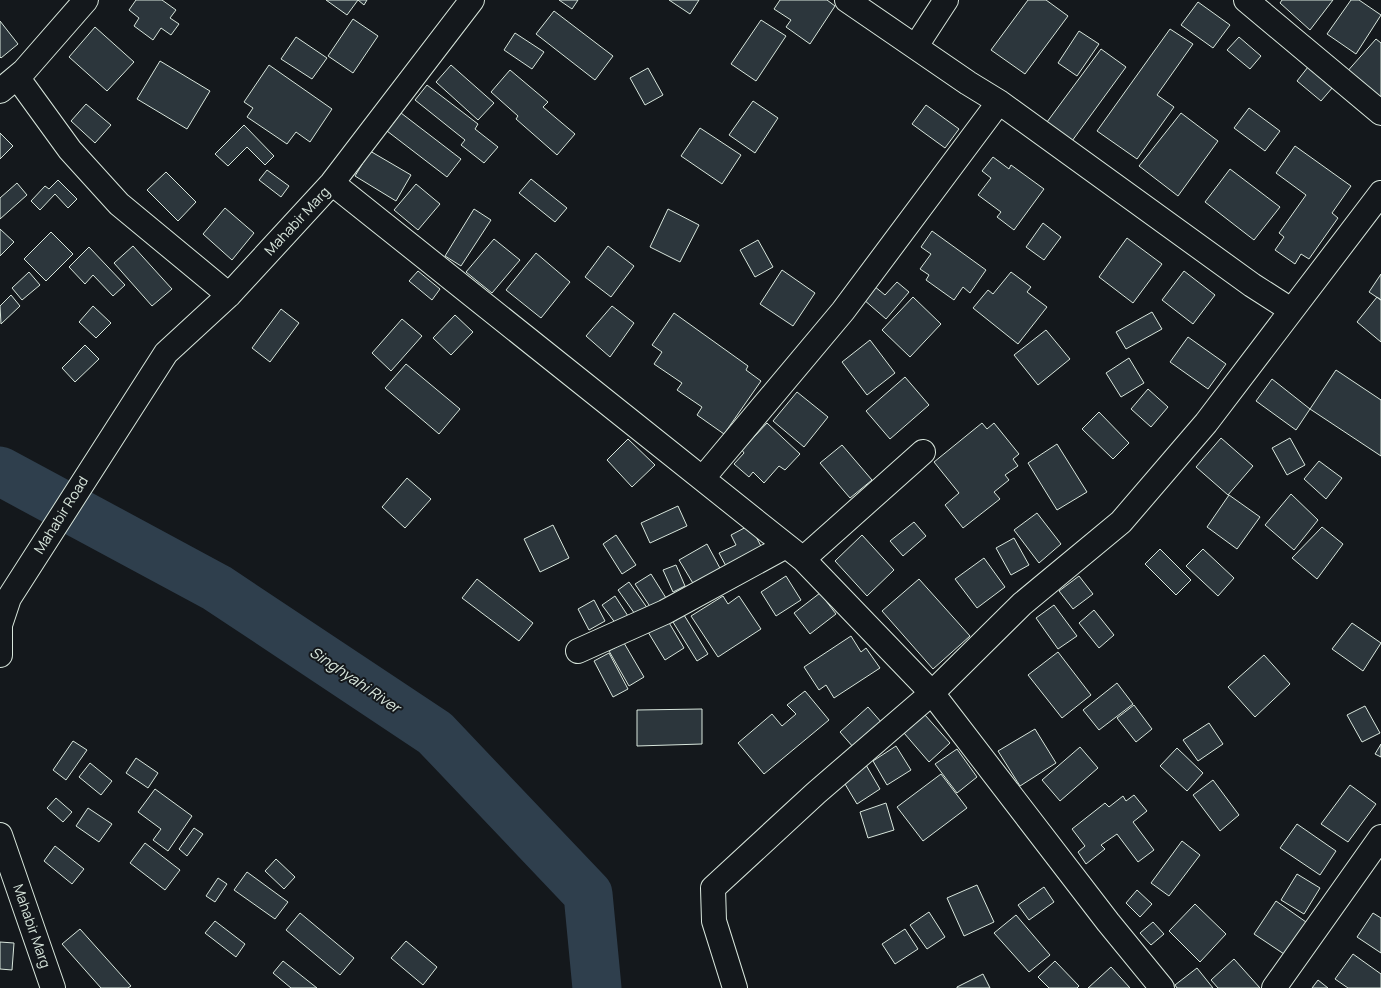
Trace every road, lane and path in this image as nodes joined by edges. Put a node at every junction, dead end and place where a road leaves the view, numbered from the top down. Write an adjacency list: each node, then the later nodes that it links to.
1 (86, 0): 7 (street)
2 (472, 0): 10 (street, Mahabir Marg)
3 (847, 0): 6 (street)
4 (946, 0): 6 (street)
5 (1246, 0): 9 (street)
6 (916, 46): 8 (street)
7 (9, 84): 12 (street)
8 (999, 102): 13 (street); 16 (street)
9 (1381, 113)
10 (332, 183): 12 (street, Mahabir Marg); 16 (street)
11 (1381, 193): 13 (street)
12 (229, 295): 14 (street, Mahabir Marg)
13 (1292, 310): 21 (street)
14 (114, 432): 18 (street, Mahabir Road)
15 (924, 452): 17 (street)
16 (703, 478): 17 (street)
17 (795, 552): 19 (street); 21 (street)
18 (0, 625): 20 (street)
19 (578, 651)
20 (0, 655)
21 (932, 693): 25 (street); 26 (street)
22 (0, 835): 24 (street, Mahabir Marg)
23 (1381, 837): 27 (street)
24 (53, 988)
25 (735, 988)
26 (1162, 988)
27 (1274, 988)

